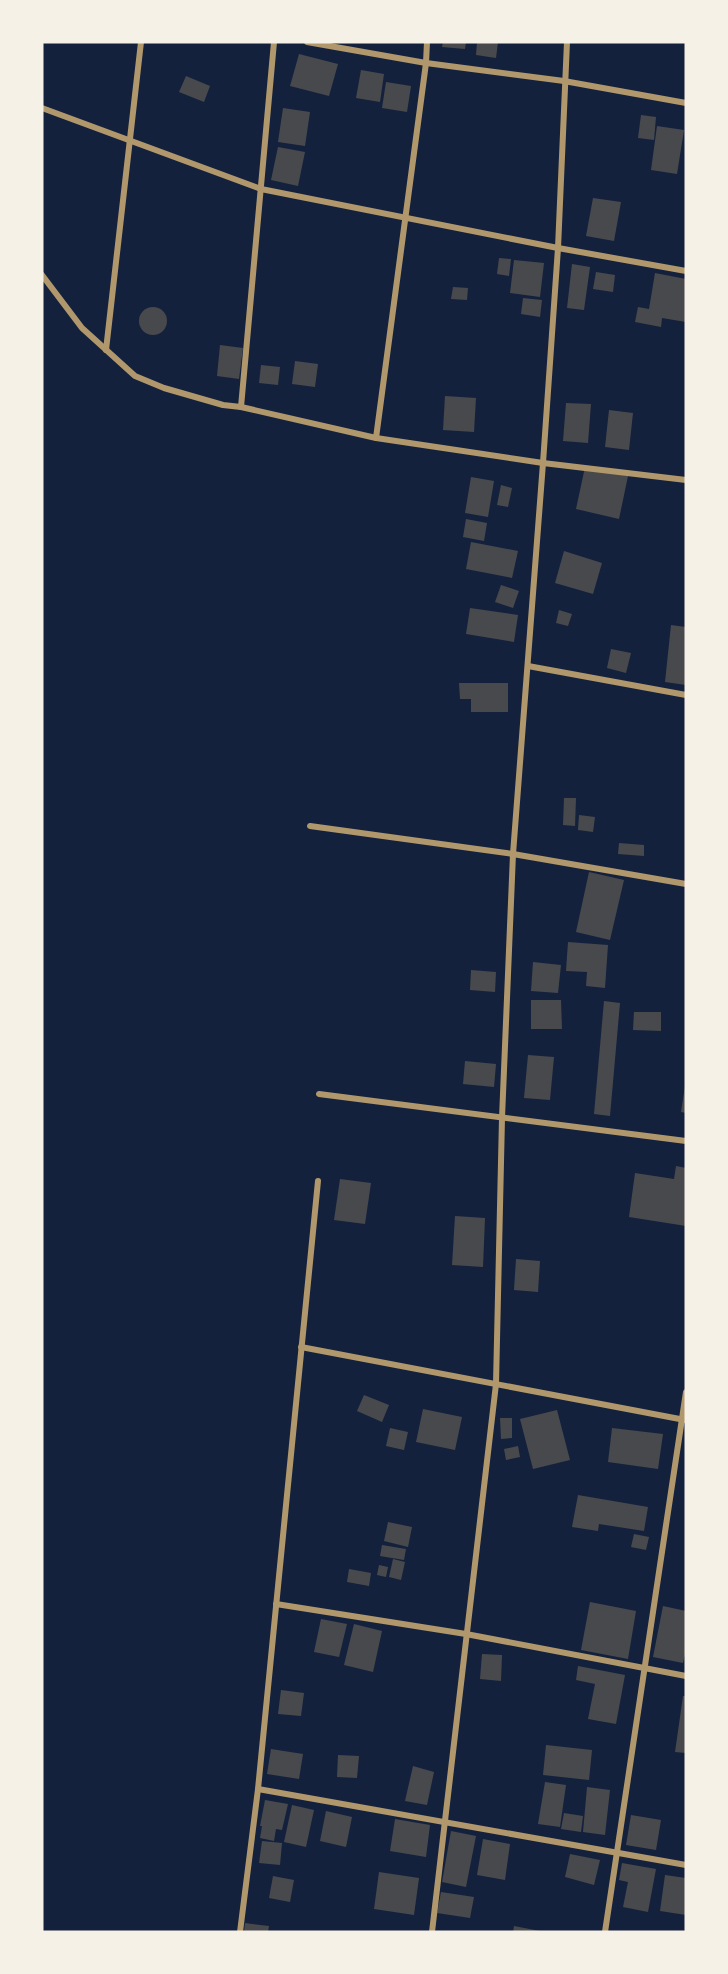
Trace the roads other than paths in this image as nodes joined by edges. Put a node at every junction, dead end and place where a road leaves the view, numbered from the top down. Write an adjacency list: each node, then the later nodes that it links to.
1 (141, 42): 10 (street)
2 (274, 42): 11 (street)
3 (307, 42): 6 (street)
4 (427, 42): 6 (street)
5 (567, 42): 7 (street)
6 (426, 63): 7 (street); 12 (street)
7 (564, 81): 8 (street); 13 (street)
8 (686, 102)
9 (42, 108): 10 (street)
10 (130, 141): 11 (street); 16 (street)
11 (261, 189): 12 (street); 17 (street)
12 (405, 218): 13 (street); 18 (street)
13 (558, 248): 14 (street); 19 (street)
14 (686, 271)
15 (42, 275): 16 (street)
16 (106, 350): 17 (street)
17 (240, 407): 18 (street)
18 (375, 438): 19 (street)
19 (543, 463): 20 (street); 21 (street)
20 (686, 480)
21 (528, 666): 22 (street); 24 (street)
22 (686, 695)
23 (310, 826): 24 (street)
24 (513, 854): 25 (street); 27 (street)
25 (686, 884)
26 (319, 1094): 27 (street)
27 (502, 1118): 28 (street); 31 (street)
28 (686, 1141)
29 (318, 1181): 30 (street)
30 (301, 1347): 31 (street); 34 (street)
31 (496, 1384): 33 (street); 35 (street)
32 (686, 1392): 33 (street)
33 (684, 1420): 36 (street)
34 (276, 1604): 35 (street); 38 (street)
35 (466, 1634): 36 (street); 39 (street)
36 (644, 1669): 37 (street); 40 (street)
37 (686, 1676)
38 (258, 1789): 39 (street); 42 (street)
39 (444, 1822): 40 (street); 43 (street)
40 (617, 1853): 41 (street); 44 (street)
41 (686, 1865)
42 (240, 1932)
43 (432, 1932)
44 (605, 1932)

